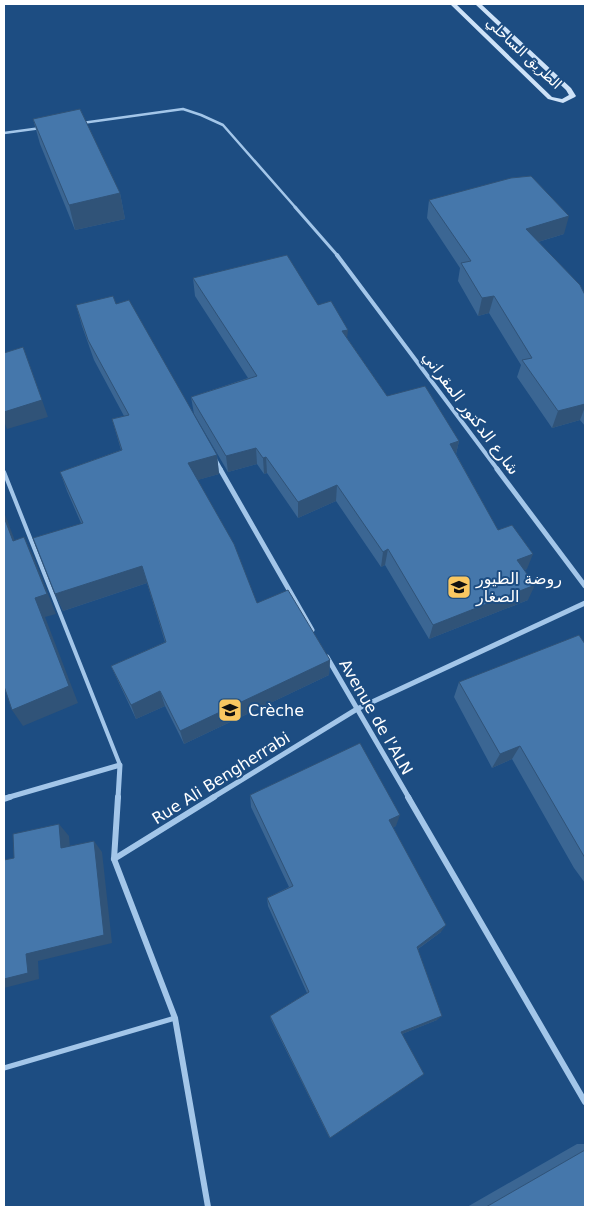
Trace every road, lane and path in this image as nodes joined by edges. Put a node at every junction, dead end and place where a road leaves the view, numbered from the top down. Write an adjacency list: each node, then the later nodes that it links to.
1 (453, 4): 2 (street, الطريق الساحلي)
2 (478, 4)
3 (79, 123): 6 (lane)
4 (41, 128): 5 (lane)
5 (4, 133)
6 (337, 255): 9 (street, شارع الدكتور المقراني)
7 (212, 453): 11 (street)
8 (4, 472): 14 (lane)
9 (585, 586)
10 (585, 603): 13 (street, Rue Ali Bengherrabi)
11 (313, 632)
12 (323, 649): 13 (street, Avenue de l'ALN)
13 (356, 709): 16 (street, Rue Ali Bengherrabi); 19 (street, Avenue de l'ALN)
14 (120, 765): 15 (street); 16 (street)
15 (4, 799)
16 (114, 859): 17 (street)
17 (174, 1018): 18 (lane); 20 (street)
18 (4, 1068)
19 (585, 1102)
20 (208, 1207)

